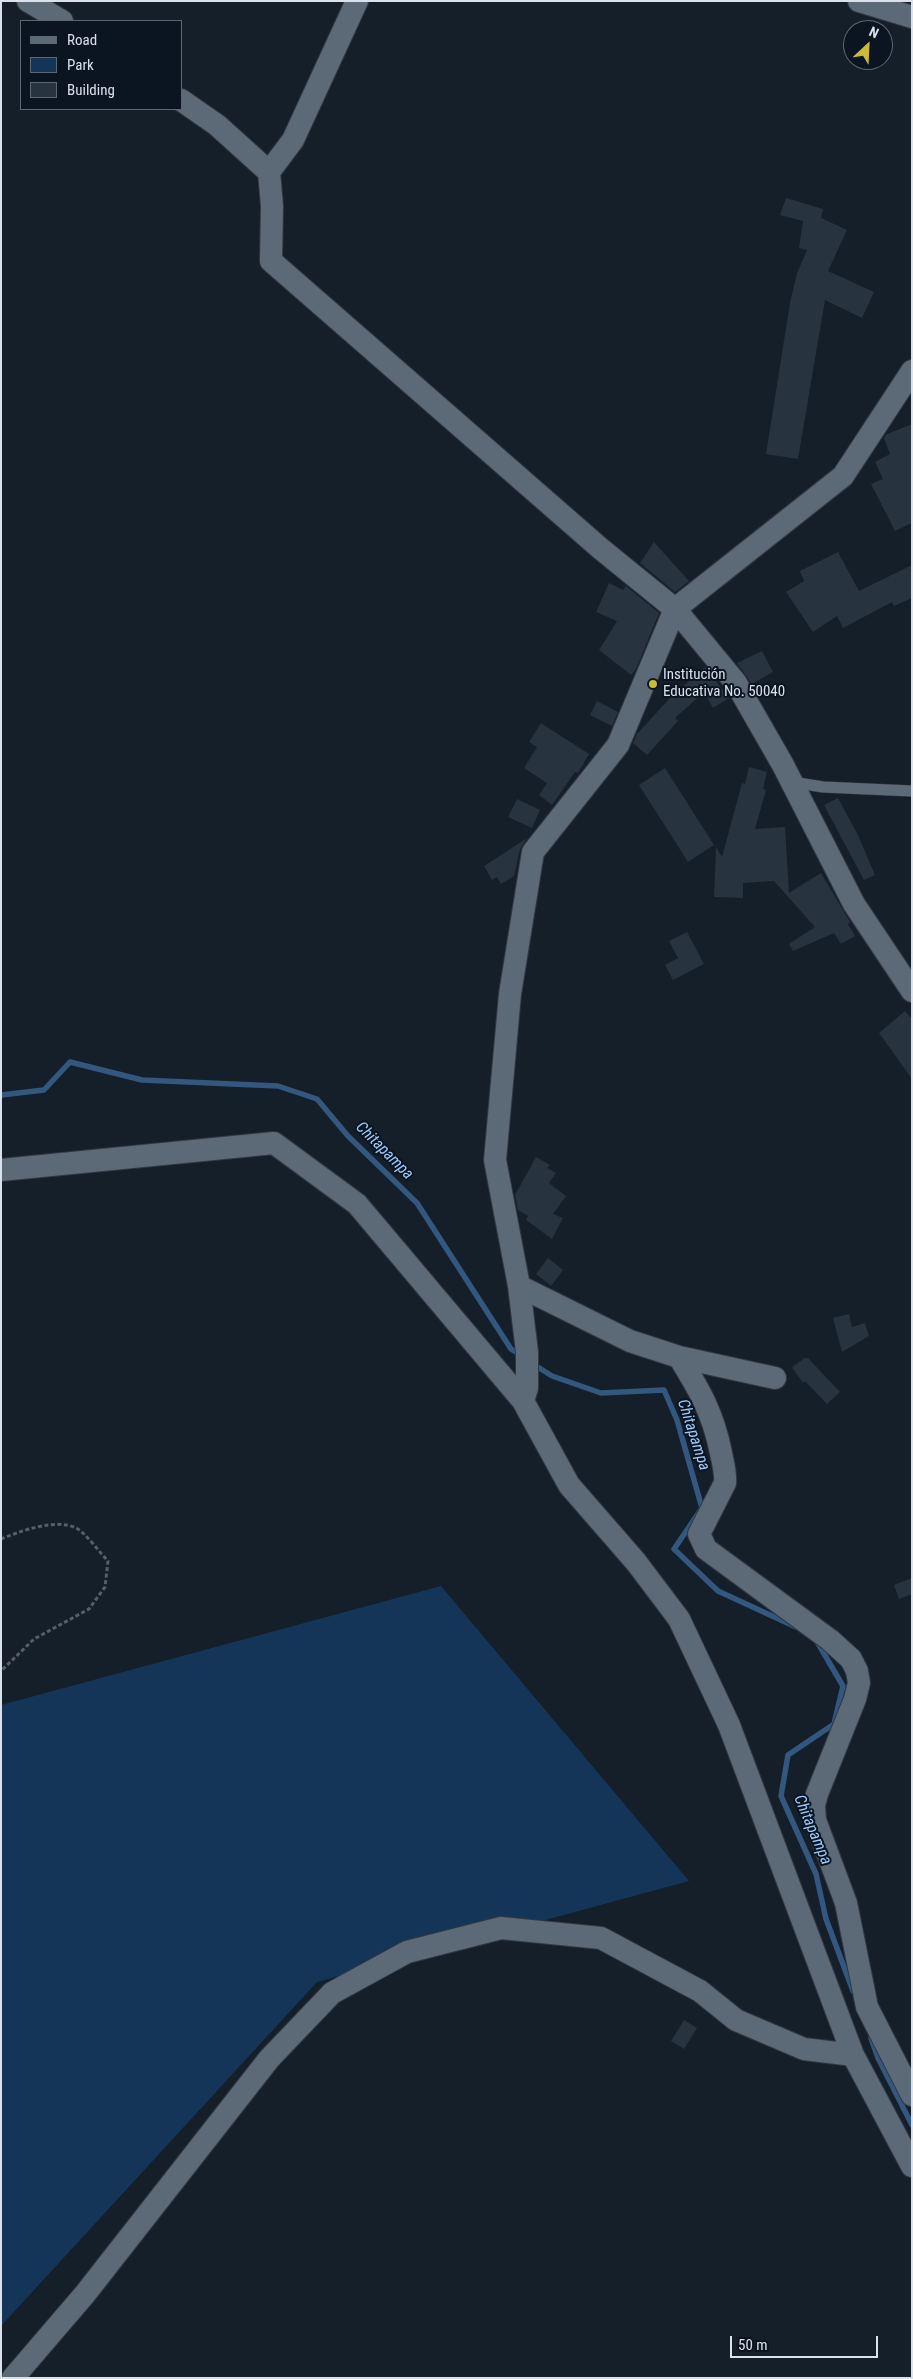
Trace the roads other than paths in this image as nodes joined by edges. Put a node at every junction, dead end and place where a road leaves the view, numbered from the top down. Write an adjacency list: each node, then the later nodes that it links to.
1 (28, 1): 5 (street)
2 (357, 1): 7 (street)
3 (859, 1): 4 (street)
4 (912, 17)
5 (60, 20)
6 (182, 101): 7 (street)
7 (269, 172): 9 (street)
8 (912, 370): 9 (street)
9 (674, 610): 10 (street); 14 (street)
10 (792, 782): 11 (lane); 12 (street)
11 (912, 791)
12 (912, 991)
13 (1, 1170): 17 (street)
14 (519, 1286): 15 (street); 17 (street)
15 (679, 1357): 16 (street); 19 (street)
16 (775, 1378)
17 (525, 1395): 18 (street)
18 (853, 2056): 20 (street); 21 (street)
19 (912, 2095)
20 (912, 2166)
21 (13, 2378)

